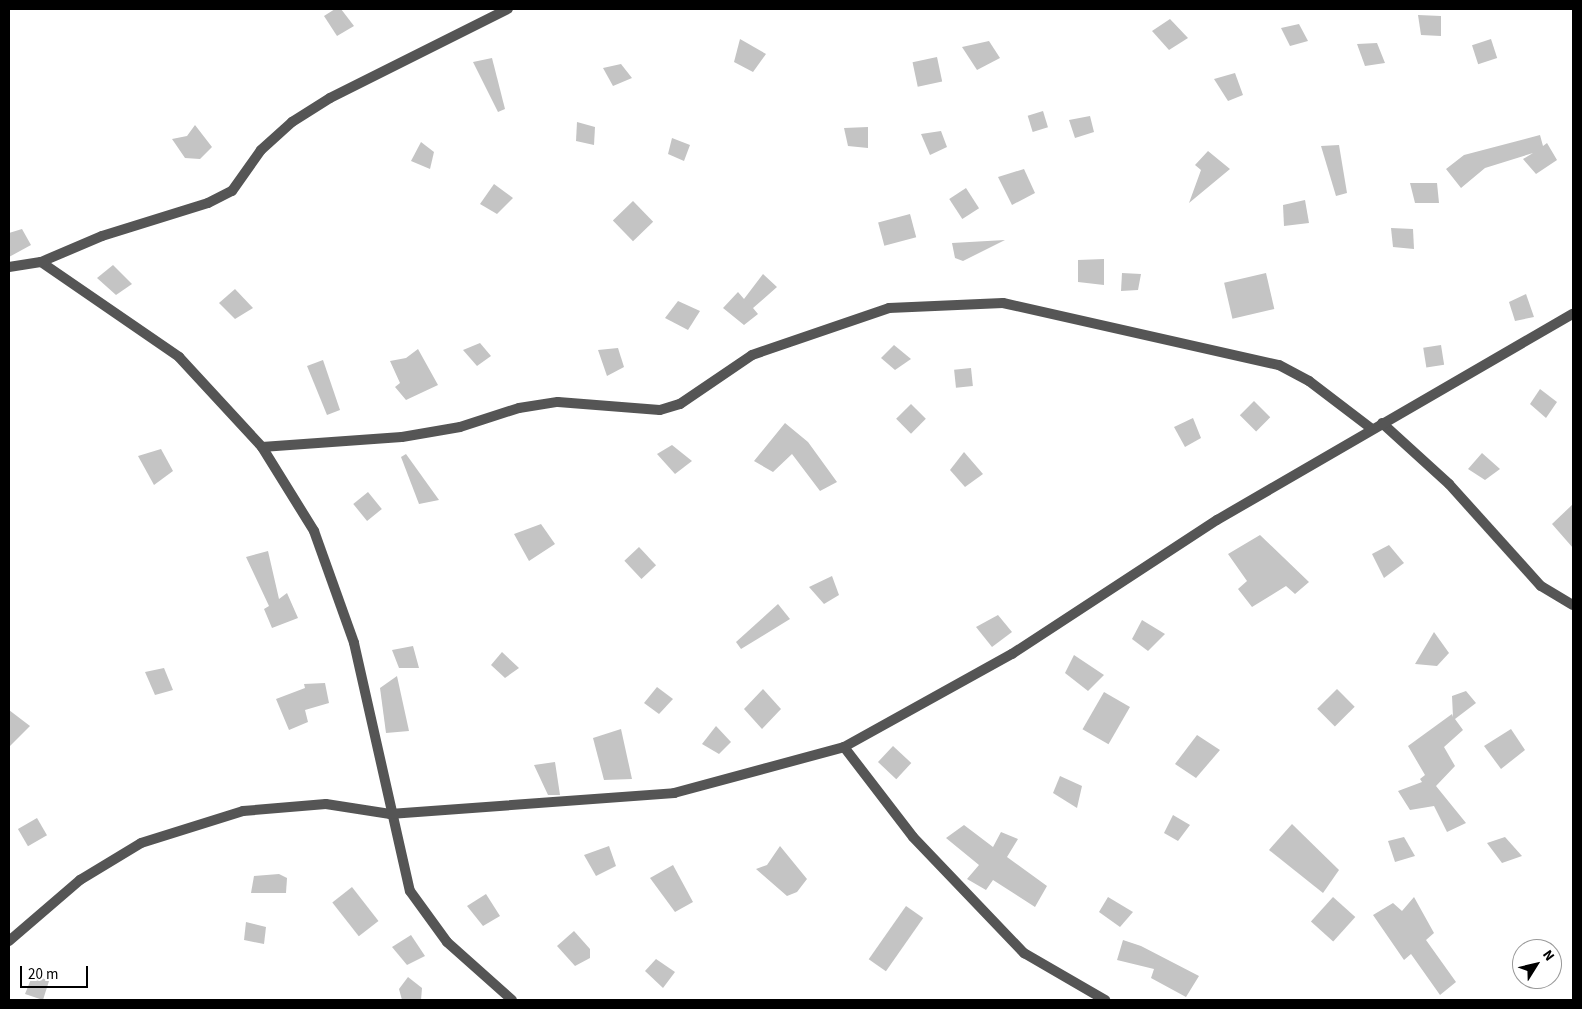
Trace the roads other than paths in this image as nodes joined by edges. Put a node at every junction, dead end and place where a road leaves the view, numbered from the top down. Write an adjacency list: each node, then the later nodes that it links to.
1 (508, 9): 2 (street)
2 (41, 262): 3 (street); 7 (street)
3 (9, 267)
4 (1573, 314): 5 (street)
5 (1382, 423): 6 (street); 8 (street)
6 (1372, 429): 7 (street); 9 (street)
7 (262, 447): 10 (street)
8 (1573, 605)
9 (844, 747): 10 (street); 13 (street)
10 (390, 814): 11 (street); 12 (street)
11 (9, 941)
12 (512, 1000)
13 (1105, 1000)

